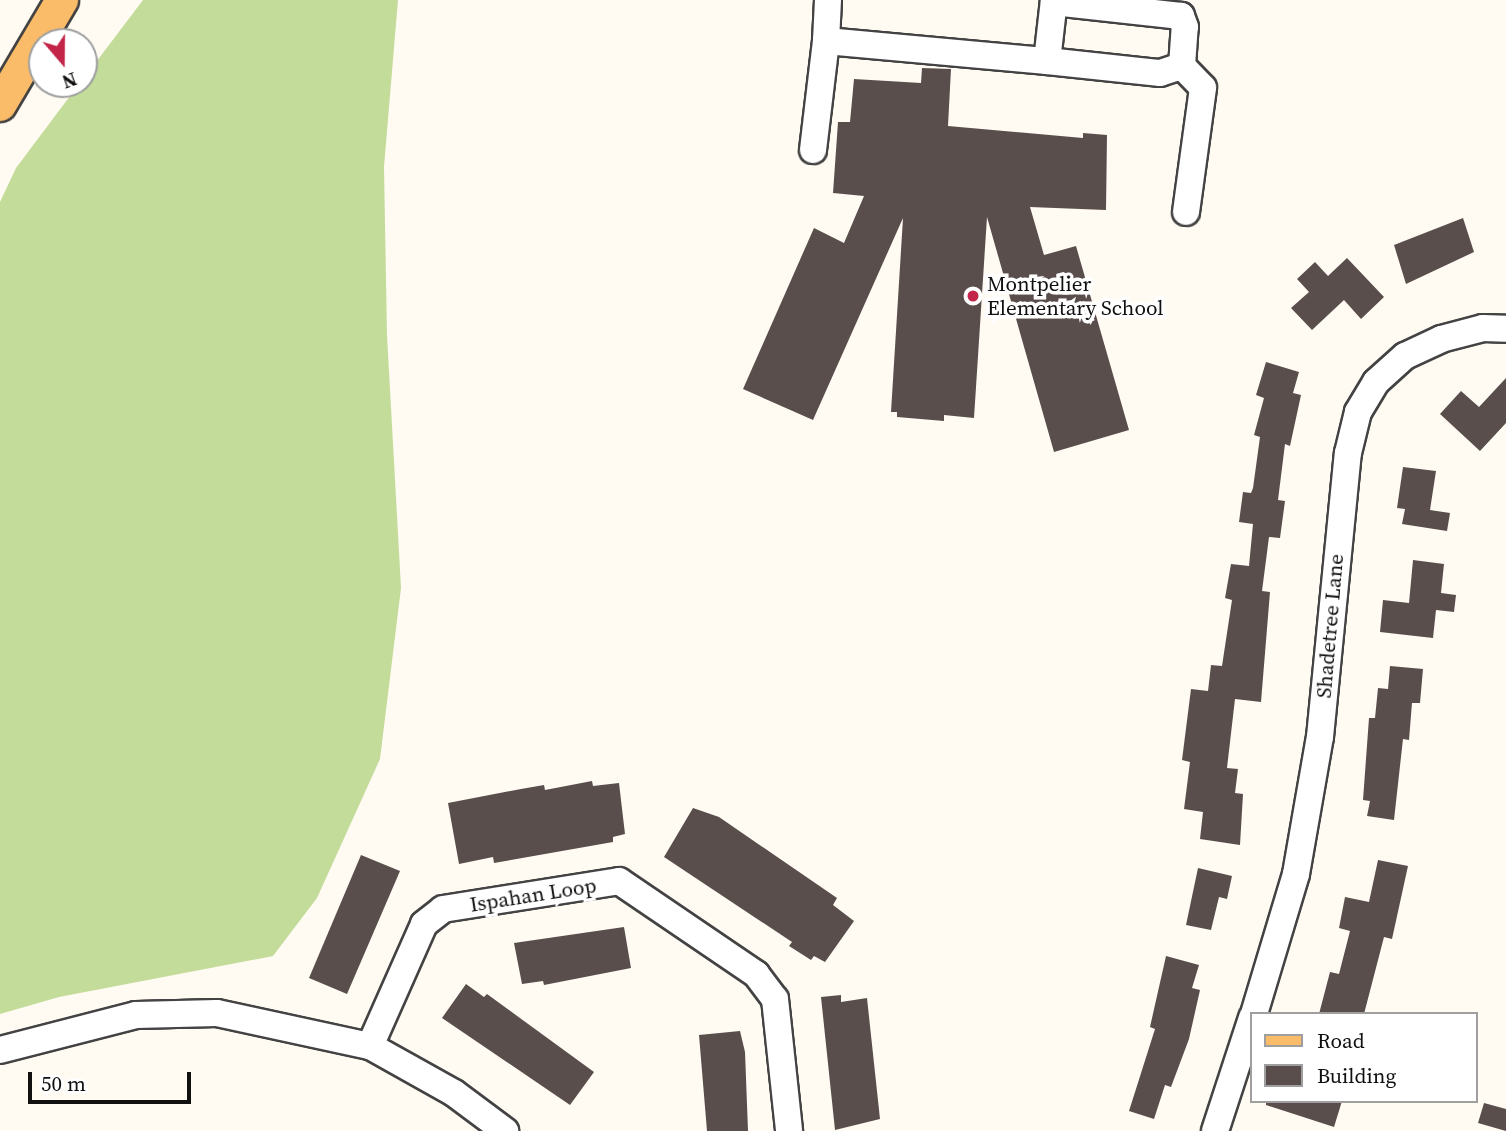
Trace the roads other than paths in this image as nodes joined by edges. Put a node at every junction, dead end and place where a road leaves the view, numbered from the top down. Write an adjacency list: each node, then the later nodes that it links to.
1 (62, 0): 7 (main road)
2 (828, 0): 4 (street)
3 (1054, 1): 5 (street); 6 (street)
4 (826, 41): 5 (street); 8 (street)
5 (1047, 61): 6 (street)
6 (1182, 66): 9 (street)
7 (0, 105)
8 (813, 150)
9 (1186, 212)
10 (1506, 329): 11 (street, Shadetree Lane)
11 (1254, 1012)
12 (1250, 1025): 17 (street, Shadetree Lane)
13 (370, 1046): 14 (street); 15 (street); 16 (street, Ispahan Loop)
14 (0, 1050)
15 (505, 1131)
16 (789, 1131)
17 (1214, 1131)

